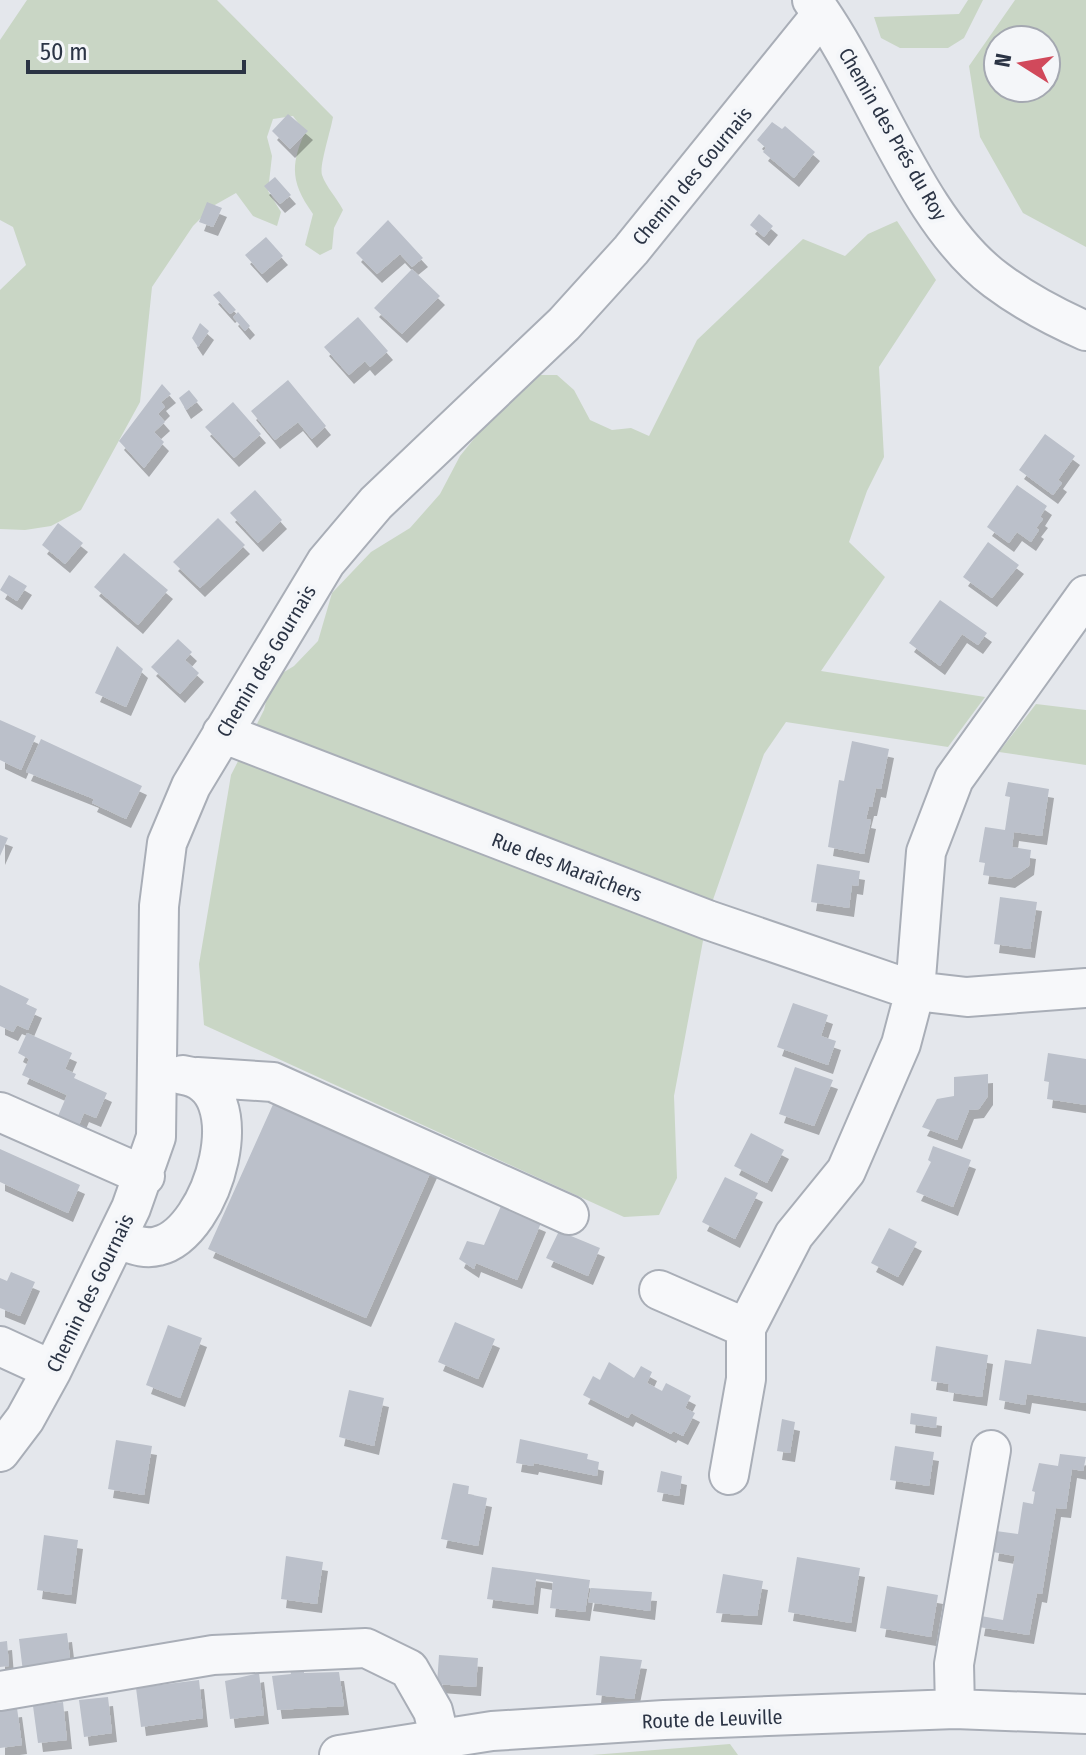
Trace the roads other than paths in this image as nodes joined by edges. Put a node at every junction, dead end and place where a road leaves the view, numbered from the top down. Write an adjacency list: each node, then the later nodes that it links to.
1 (817, 7): 2 (street, Chemin des Prés du Roy); 4 (street, Chemin des Gournais)
2 (1086, 331)
3 (1086, 595): 6 (street)
4 (222, 733): 6 (street, Rue des Maraîchers); 7 (street, Chemin des Gournais)
5 (1086, 988): 6 (street, Rue des Maraîchers)
6 (915, 991): 14 (street)
7 (158, 1072): 8 (street); 10 (street, Chemin des Gournais)
8 (197, 1077): 11 (street); 12 (street)
9 (0, 1112): 10 (street)
10 (145, 1176): 12 (street, Chemin des Gournais)
11 (569, 1215)
12 (116, 1239): 16 (street, Chemin des Gournais)
13 (659, 1290): 14 (street)
14 (746, 1328): 19 (street)
15 (0, 1346): 16 (street)
16 (52, 1370): 18 (street, Chemin des Gournais)
17 (991, 1450): 21 (street)
18 (0, 1452)
19 (729, 1475)
20 (0, 1691): 23 (street)
21 (955, 1709): 22 (street, Route de Leuville); 23 (street, Route de Leuville)
22 (1086, 1714)
23 (440, 1740): 24 (street, Route de Leuville)
24 (339, 1755)

